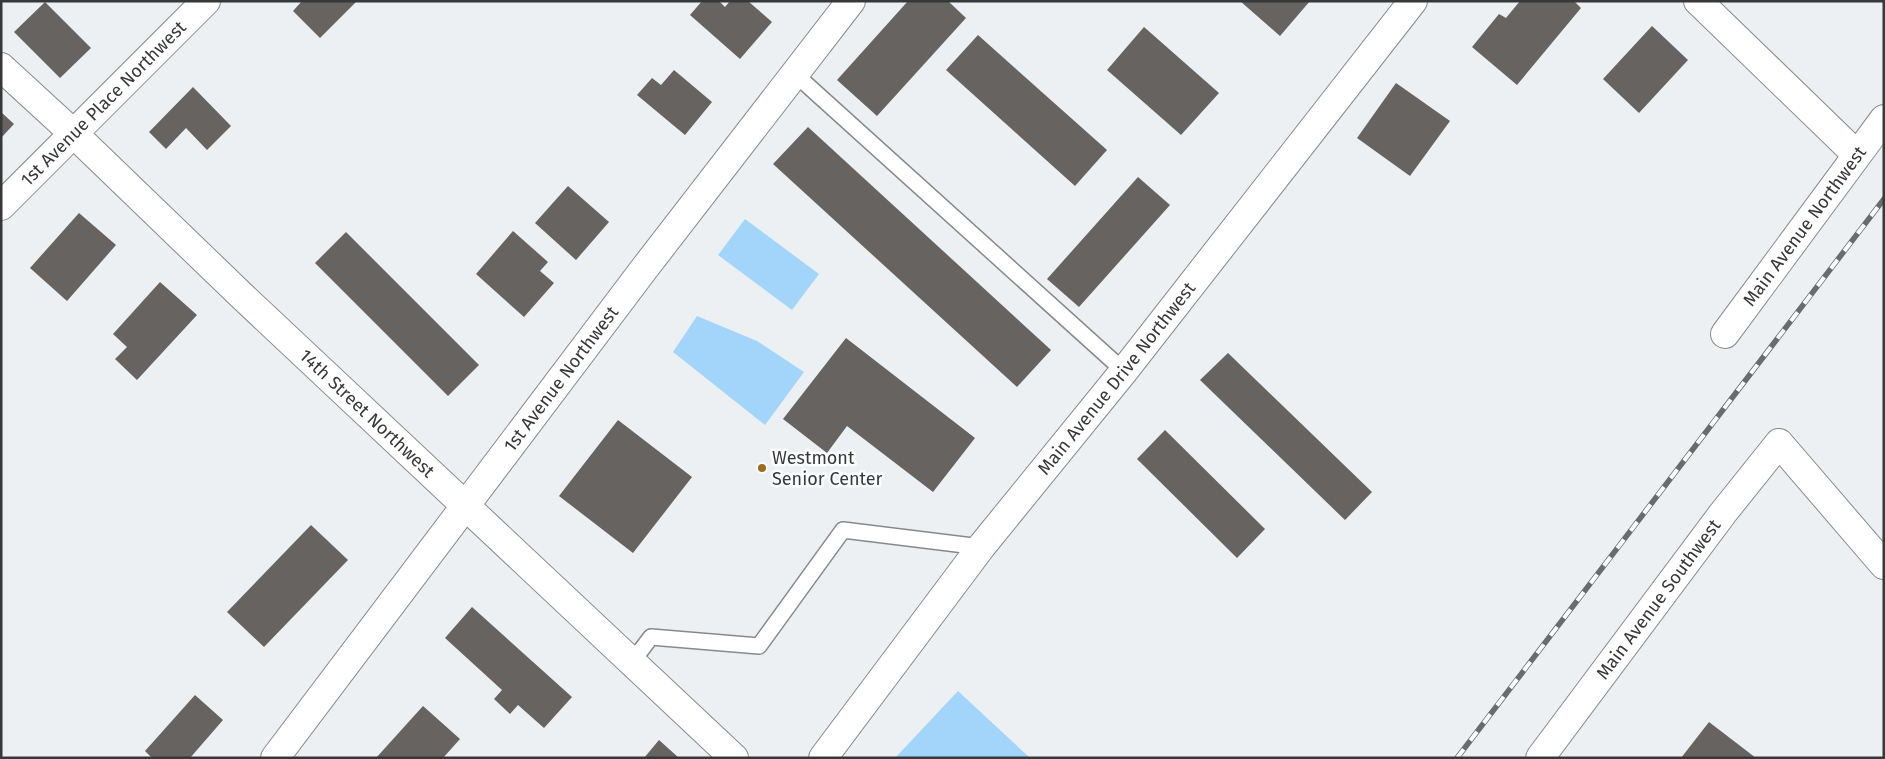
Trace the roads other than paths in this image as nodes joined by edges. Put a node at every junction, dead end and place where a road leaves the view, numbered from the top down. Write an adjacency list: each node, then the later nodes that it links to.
1 (206, 1): 8 (street, 1st Avenue Place Northwest)
2 (851, 1): 6 (street, 1st Avenue Northwest)
3 (1412, 1): 12 (street, Main Avenue Drive Northwest)
4 (1698, 1): 9 (street)
5 (1, 68): 8 (street, 14th Street Northwest)
6 (795, 74): 12 (lane); 13 (street, 1st Avenue Northwest)
7 (1884, 119): 9 (street, Main Avenue Northwest)
8 (74, 134): 10 (street, 1st Avenue Place Northwest); 13 (street, 14th Street Northwest)
9 (1856, 154): 11 (street, Main Avenue Northwest)
10 (1, 206)
11 (1724, 334)
12 (1124, 371): 14 (street, Main Avenue Drive Northwest)
13 (466, 507): 16 (street, 14th Street Northwest); 17 (street, 1st Avenue Northwest)
14 (981, 547): 16 (lane); 19 (street, Main Avenue Drive Northwest)
15 (1884, 565): 20 (street, Main Avenue Southwest)
16 (632, 662): 18 (street, 14th Street Northwest)
17 (275, 758)
18 (734, 758)
19 (823, 758)
20 (1540, 758)

